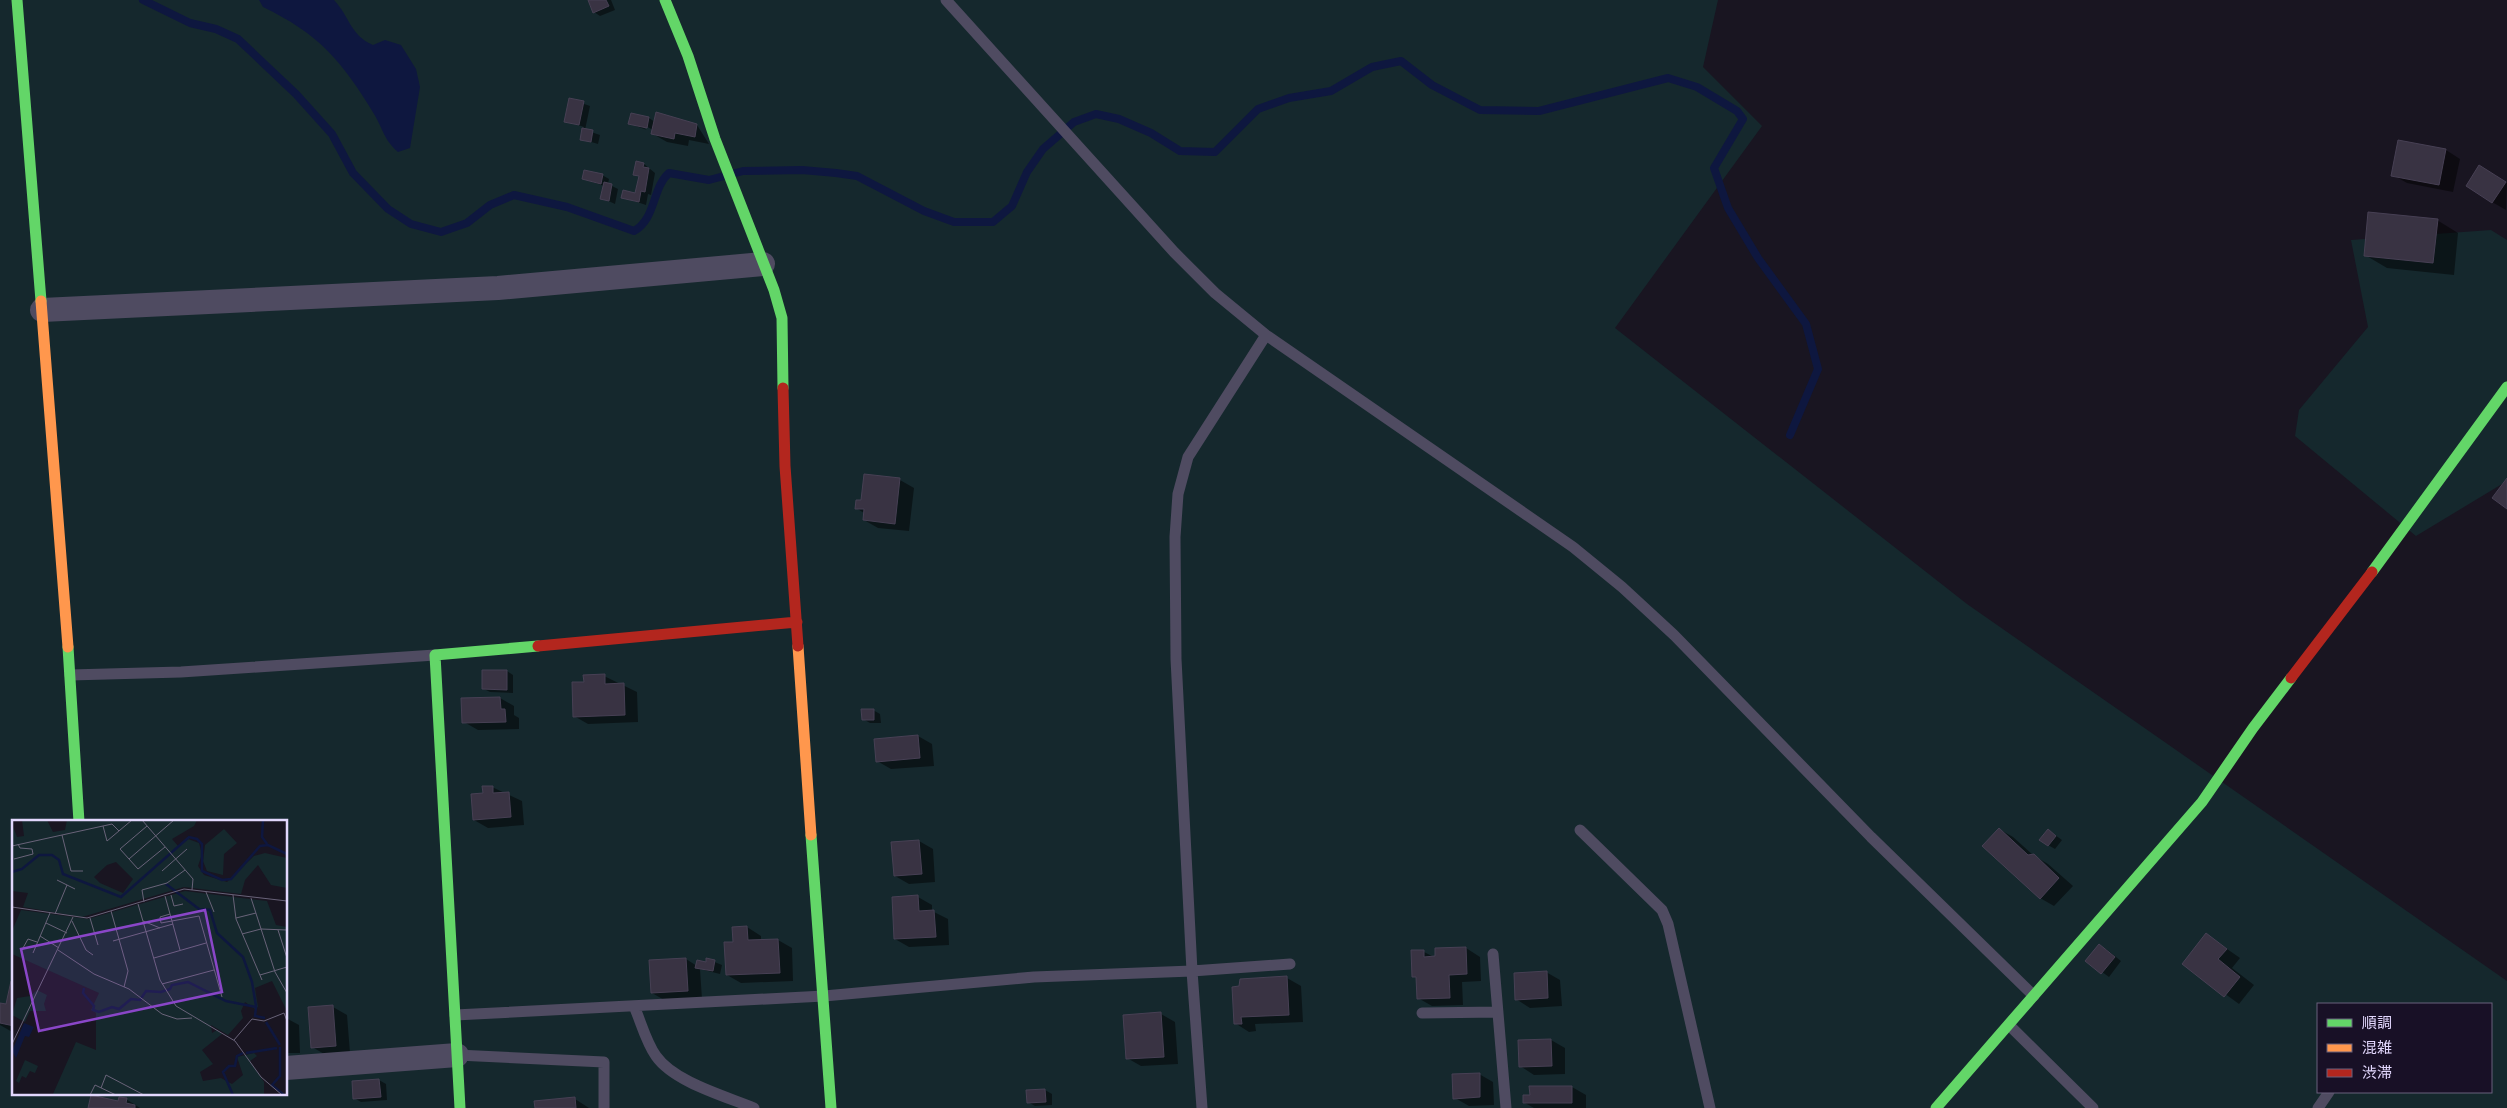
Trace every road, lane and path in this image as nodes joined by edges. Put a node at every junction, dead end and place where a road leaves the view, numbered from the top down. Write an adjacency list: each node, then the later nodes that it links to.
1 (17, 0): 5 (street)
2 (664, 0): 4 (street)
3 (946, 0): 6 (lane)
4 (763, 264): 5 (street); 8 (street)
5 (42, 310): 10 (street)
6 (1266, 335): 15 (lane); 17 (lane)
7 (2507, 387): 17 (street)
8 (797, 622): 9 (street); 16 (street)
9 (435, 655): 10 (lane); 21 (street)
10 (70, 675): 11 (street)
11 (79, 820)
12 (1580, 830): 32 (lane)
13 (1493, 954): 19 (lane)
14 (1290, 964): 15 (lane)
15 (1192, 972): 16 (lane); 30 (lane)
16 (824, 996): 18 (lane); 29 (street)
17 (2034, 996): 22 (street)
18 (634, 1006): 21 (lane); 28 (lane)
19 (1498, 1012): 20 (lane); 31 (lane)
20 (1422, 1013)
21 (455, 1015): 23 (street)
22 (2009, 1025): 33 (street); 34 (lane)
23 (457, 1055): 24 (street); 26 (street); 27 (lane)
24 (288, 1068)
25 (2328, 1093): 35 (lane)
26 (460, 1108)
27 (604, 1108)
28 (754, 1108)
29 (831, 1108)
30 (1202, 1108)
31 (1506, 1108)
32 (1710, 1108)
33 (1936, 1108)
34 (2093, 1108)
35 (2318, 1108)

